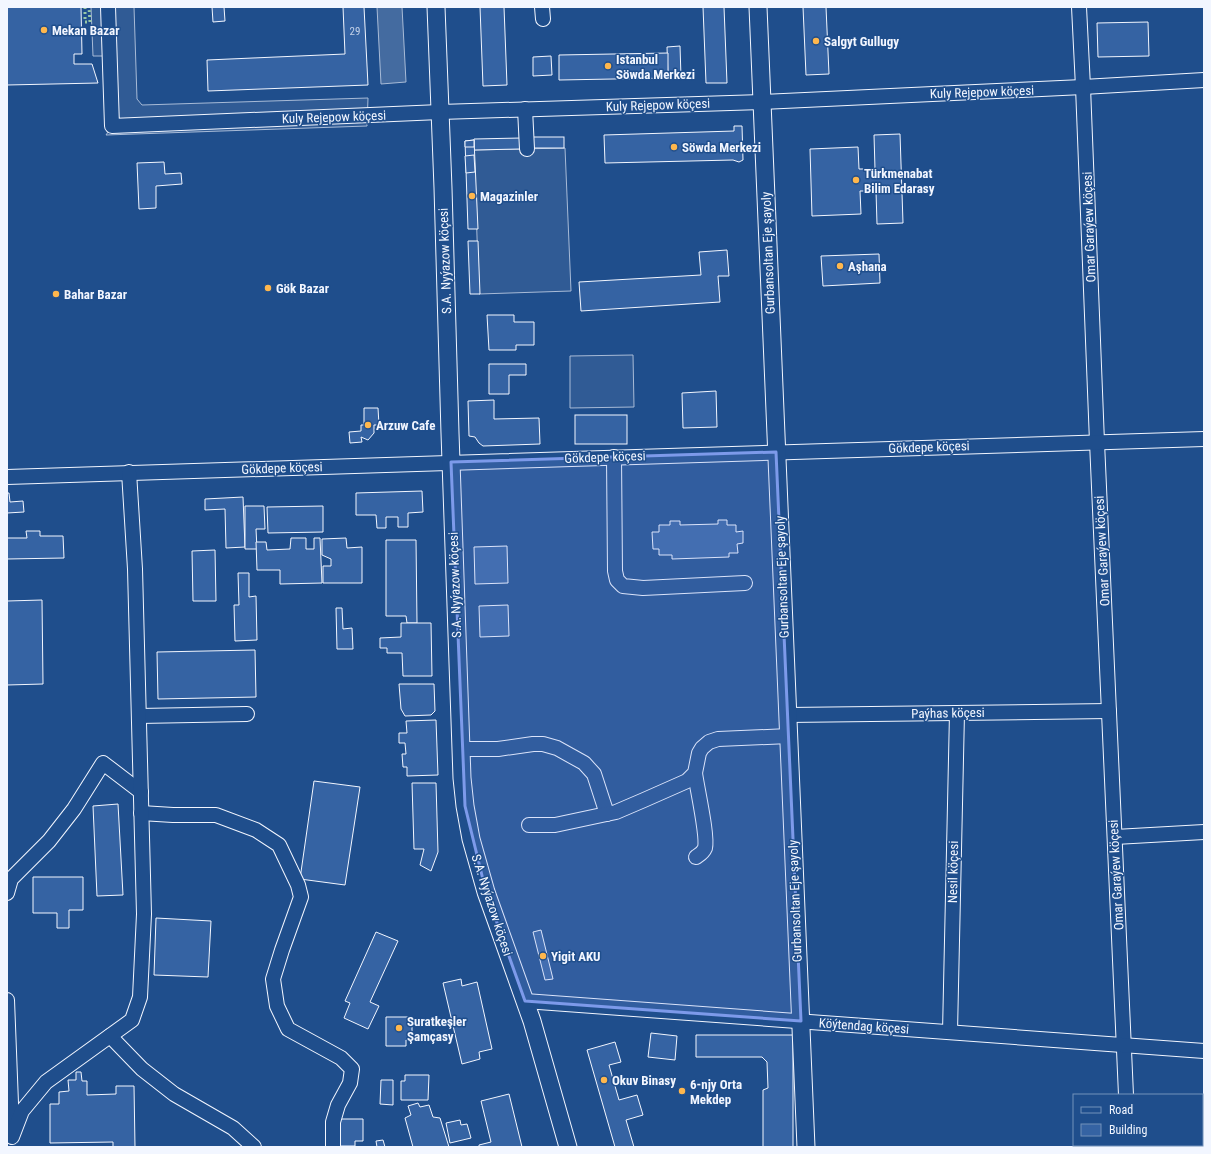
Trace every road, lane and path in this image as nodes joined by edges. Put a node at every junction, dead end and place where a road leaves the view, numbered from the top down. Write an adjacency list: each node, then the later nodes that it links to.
1 (108, 7): 9 (street, Kuly Rejepow köçesi)
2 (436, 7): 9 (main road, S.A. Nyýazow köçesi)
3 (758, 7): 7 (main road, Gurbansoltan Eje şayoly)
4 (1079, 7): 6 (street, Omar Garaýew köçesi)
5 (1204, 80): 6 (street, Kuly Rejepow köçesi)
6 (1083, 87): 7 (street, Kuly Rejepow köçesi); 12 (street, Omar Garaýew köçesi)
7 (762, 102): 8 (street, Kuly Rejepow köçesi); 13 (main road, Gurbansoltan Eje şayoly)
8 (525, 110): 9 (street, Kuly Rejepow köçesi); 10 (street)
9 (440, 112): 15 (main road, S.A. Nyýazow köçesi)
10 (527, 149)
11 (1204, 439): 12 (street, Gökdepe köçesi)
12 (1097, 442): 13 (street, Gökdepe köçesi); 19 (street, Omar Garaýew köçesi)
13 (776, 452): 14 (street, Gökdepe köçesi); 22 (main road, Gurbansoltan Eje şayoly)
14 (614, 457): 15 (street, Gökdepe köçesi); 18 (street)
15 (451, 462): 16 (street, Gökdepe köçesi); 25 (main road, S.A. Nyýazow köçesi)
16 (128, 472): 17 (street, Gökdepe köçesi); 23 (street)
17 (7, 477)
18 (745, 584)
19 (1109, 711): 20 (street, Paýhas köçesi); 32 (street, Omar Garaýew köçesi)
20 (957, 713): 22 (street, Paýhas köçesi); 38 (street, Nesil köçesi)
21 (247, 714): 23 (street)
22 (788, 715): 24 (main road, Gurbansoltan Eje şayoly)
23 (139, 716): 27 (street)
24 (789, 736): 26 (street); 37 (main road, Gurbansoltan Eje şayoly)
25 (461, 750): 29 (street); 36 (main road, S.A. Nyýazow köçesi)
26 (695, 773): 29 (street); 33 (street)
27 (141, 792): 28 (street); 34 (street)
28 (141, 813): 39 (street); 45 (street)
29 (607, 814): 30 (street)
30 (529, 825)
31 (1204, 832): 32 (street)
32 (1115, 838): 40 (street, Omar Garaýew köçesi)
33 (696, 857)
34 (7, 892)
35 (7, 1000): 43 (street)
36 (525, 1001): 37 (street, Köýtendag köçesi); 46 (main road, S.A. Nyýazow köçesi)
37 (800, 1021): 38 (street, Köýtendag köçesi); 47 (main road, Gurbansoltan Eje şayoly)
38 (950, 1032): 40 (street, Köýtendag köçesi)
39 (110, 1036): 43 (street); 44 (street)
40 (1124, 1045): 41 (street, Köýtendag köçesi); 42 (street, Omar Garaýew köçesi)
41 (1204, 1051)
42 (1126, 1094)
43 (12, 1142)
44 (254, 1147)
45 (333, 1147)
46 (568, 1147)
47 (806, 1147)

